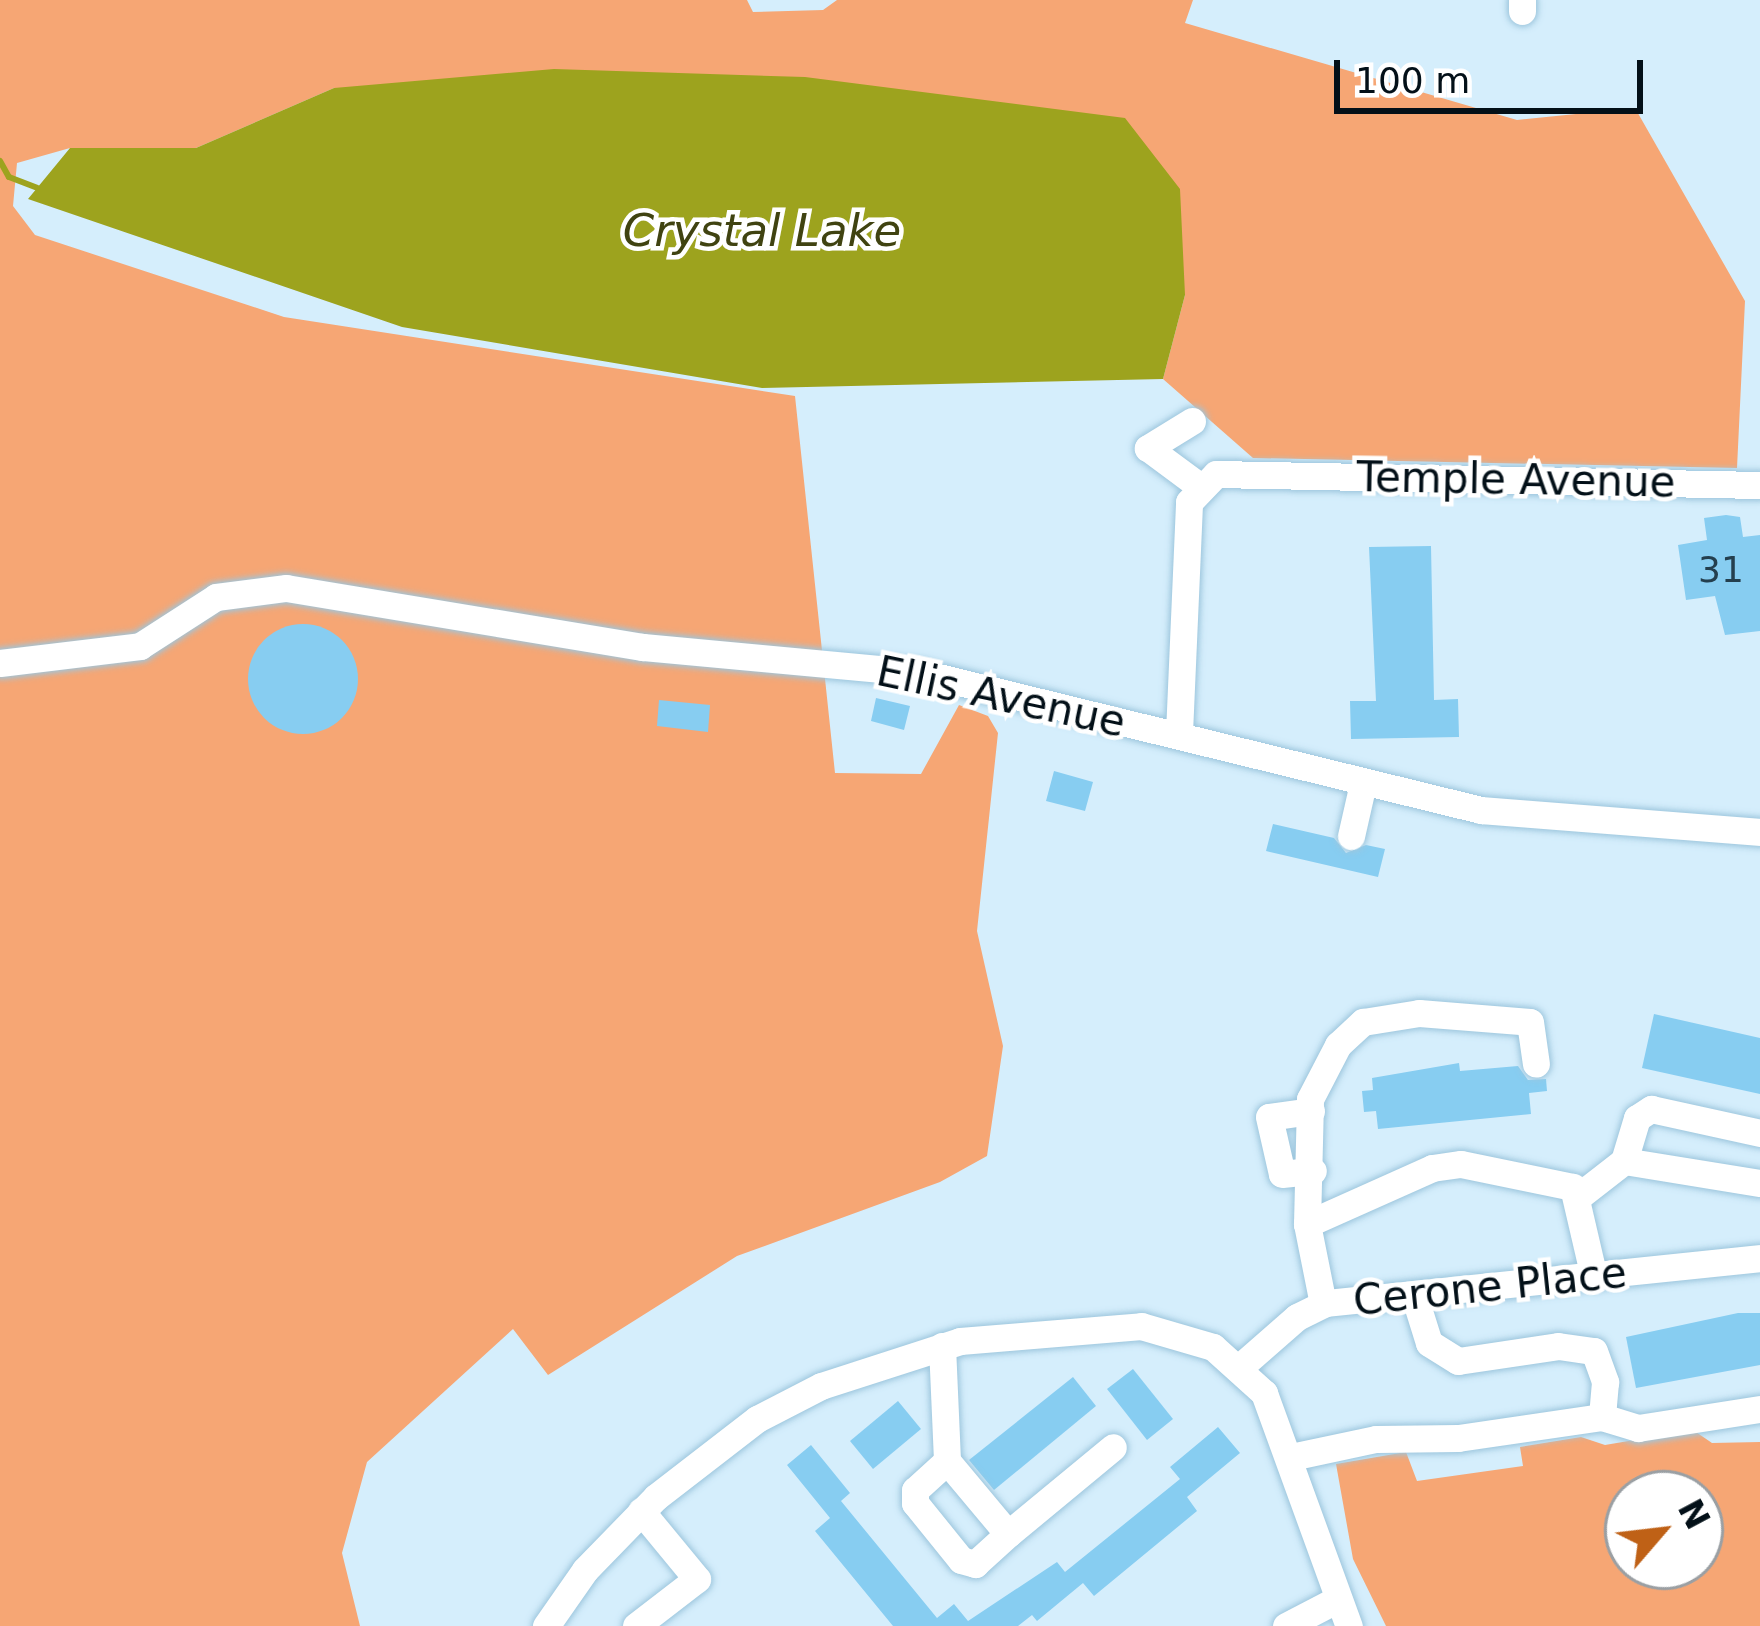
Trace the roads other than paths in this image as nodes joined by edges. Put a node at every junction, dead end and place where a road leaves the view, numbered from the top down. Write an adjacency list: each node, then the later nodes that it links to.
1 (1192, 421): 2 (street)
2 (1198, 485): 3 (street, Temple Avenue); 5 (street)
3 (1760, 485)
4 (0, 663): 5 (street, Ellis Avenue)
5 (1179, 733): 6 (street, Ellis Avenue)
6 (1363, 783): 7 (street, Ellis Avenue); 8 (street)
7 (1760, 832)
8 (1351, 836)
9 (1536, 1064): 10 (street)
10 (1311, 1111): 13 (street); 13 (street)
11 (1760, 1133): 12 (street)
12 (1624, 1161): 14 (street); 15 (street)
13 (1313, 1171): 16 (street)
14 (1760, 1184)
15 (1580, 1196): 16 (street); 18 (street)
16 (1306, 1224): 20 (street)
17 (1760, 1258): 18 (street, Cerone Place)
18 (1594, 1277): 19 (street, Cerone Place)
19 (1414, 1295): 20 (street, Cerone Place); 24 (street)
20 (1323, 1304): 22 (street, Cerone Place)
21 (942, 1346): 22 (street); 27 (street); 28 (street)
22 (1241, 1366): 26 (street)
23 (1760, 1408): 24 (street)
24 (1602, 1417): 26 (street)
25 (1113, 1447): 29 (street)
26 (1291, 1457): 30 (street)
27 (947, 1461): 29 (street); 29 (street)
28 (640, 1511): 31 (street); 32 (street)
29 (1008, 1534)
30 (1338, 1599): 33 (street); 34 (street)
31 (547, 1626)
32 (636, 1626)
33 (1286, 1626)
34 (1349, 1626)

